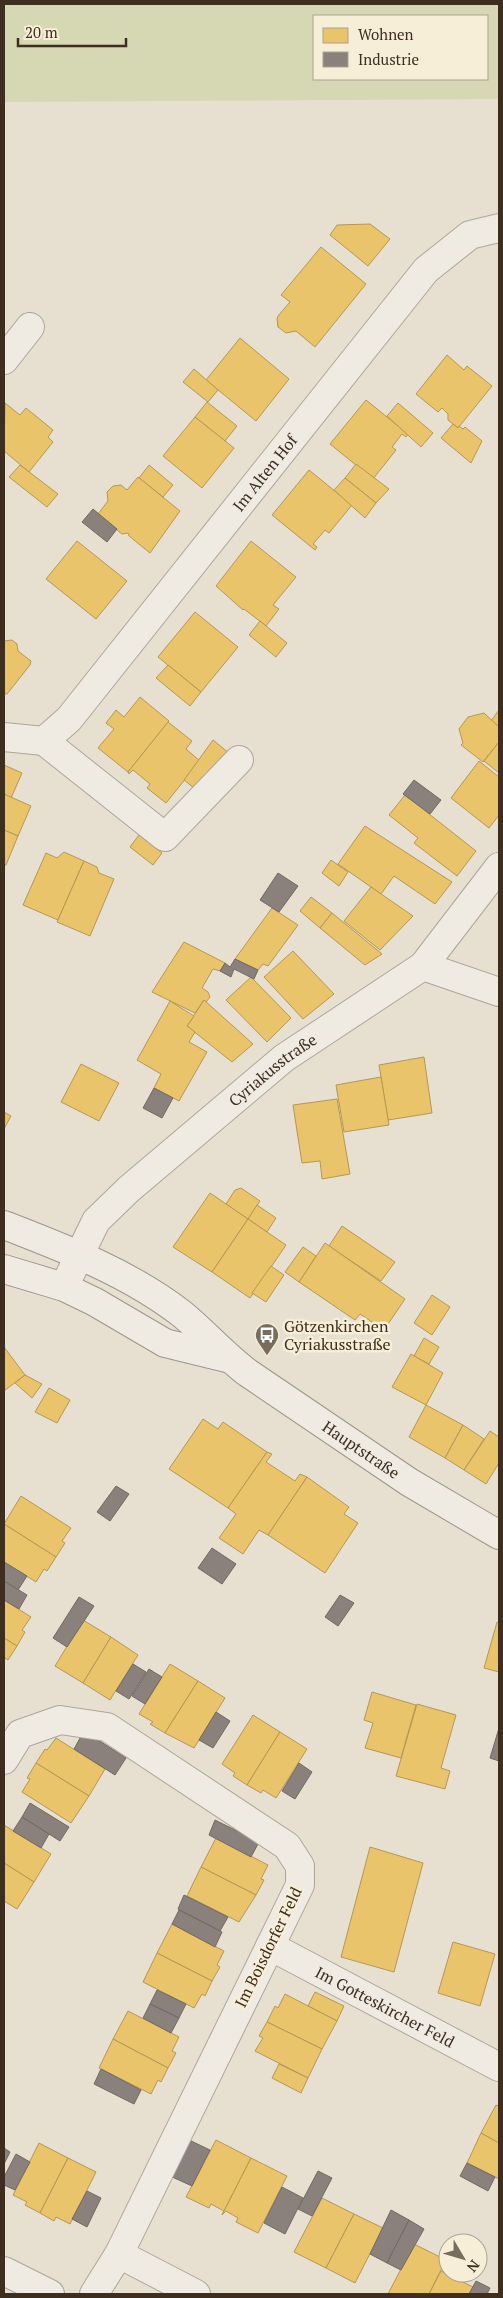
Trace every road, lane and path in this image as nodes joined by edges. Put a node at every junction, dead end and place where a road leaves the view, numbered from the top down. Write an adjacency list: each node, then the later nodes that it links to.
1 (499, 228): 5 (street, Im Alten Hof)
2 (30, 327): 3 (street)
3 (4, 360)
4 (4, 737): 5 (street)
5 (44, 741): 6 (street)
6 (239, 760)
7 (499, 868): 8 (street, Cyriakusstraße)
8 (423, 966): 9 (street); 11 (street, Cyriakusstraße)
9 (499, 992)
10 (4, 1225): 11 (street, Hauptstraße)
11 (79, 1254): 13 (street, Cyriakusstraße); 14 (street, Hauptstraße)
12 (4, 1269): 13 (street, Hauptstraße)
13 (64, 1287): 14 (street, Hauptstraße)
14 (227, 1358): 15 (street, Hauptstraße)
15 (499, 1535)
16 (4, 1760): 17 (street, Im Boisdorfer Feld)
17 (270, 1946): 18 (street, Im Gotteskircher Feld); 19 (street, Im Boisdorfer Feld)
18 (499, 2067)
19 (119, 2254): 22 (street, Im Boisdorfer Feld); 23 (street)
20 (4, 2271): 21 (street)
21 (50, 2294)
22 (94, 2294)
23 (196, 2294)

